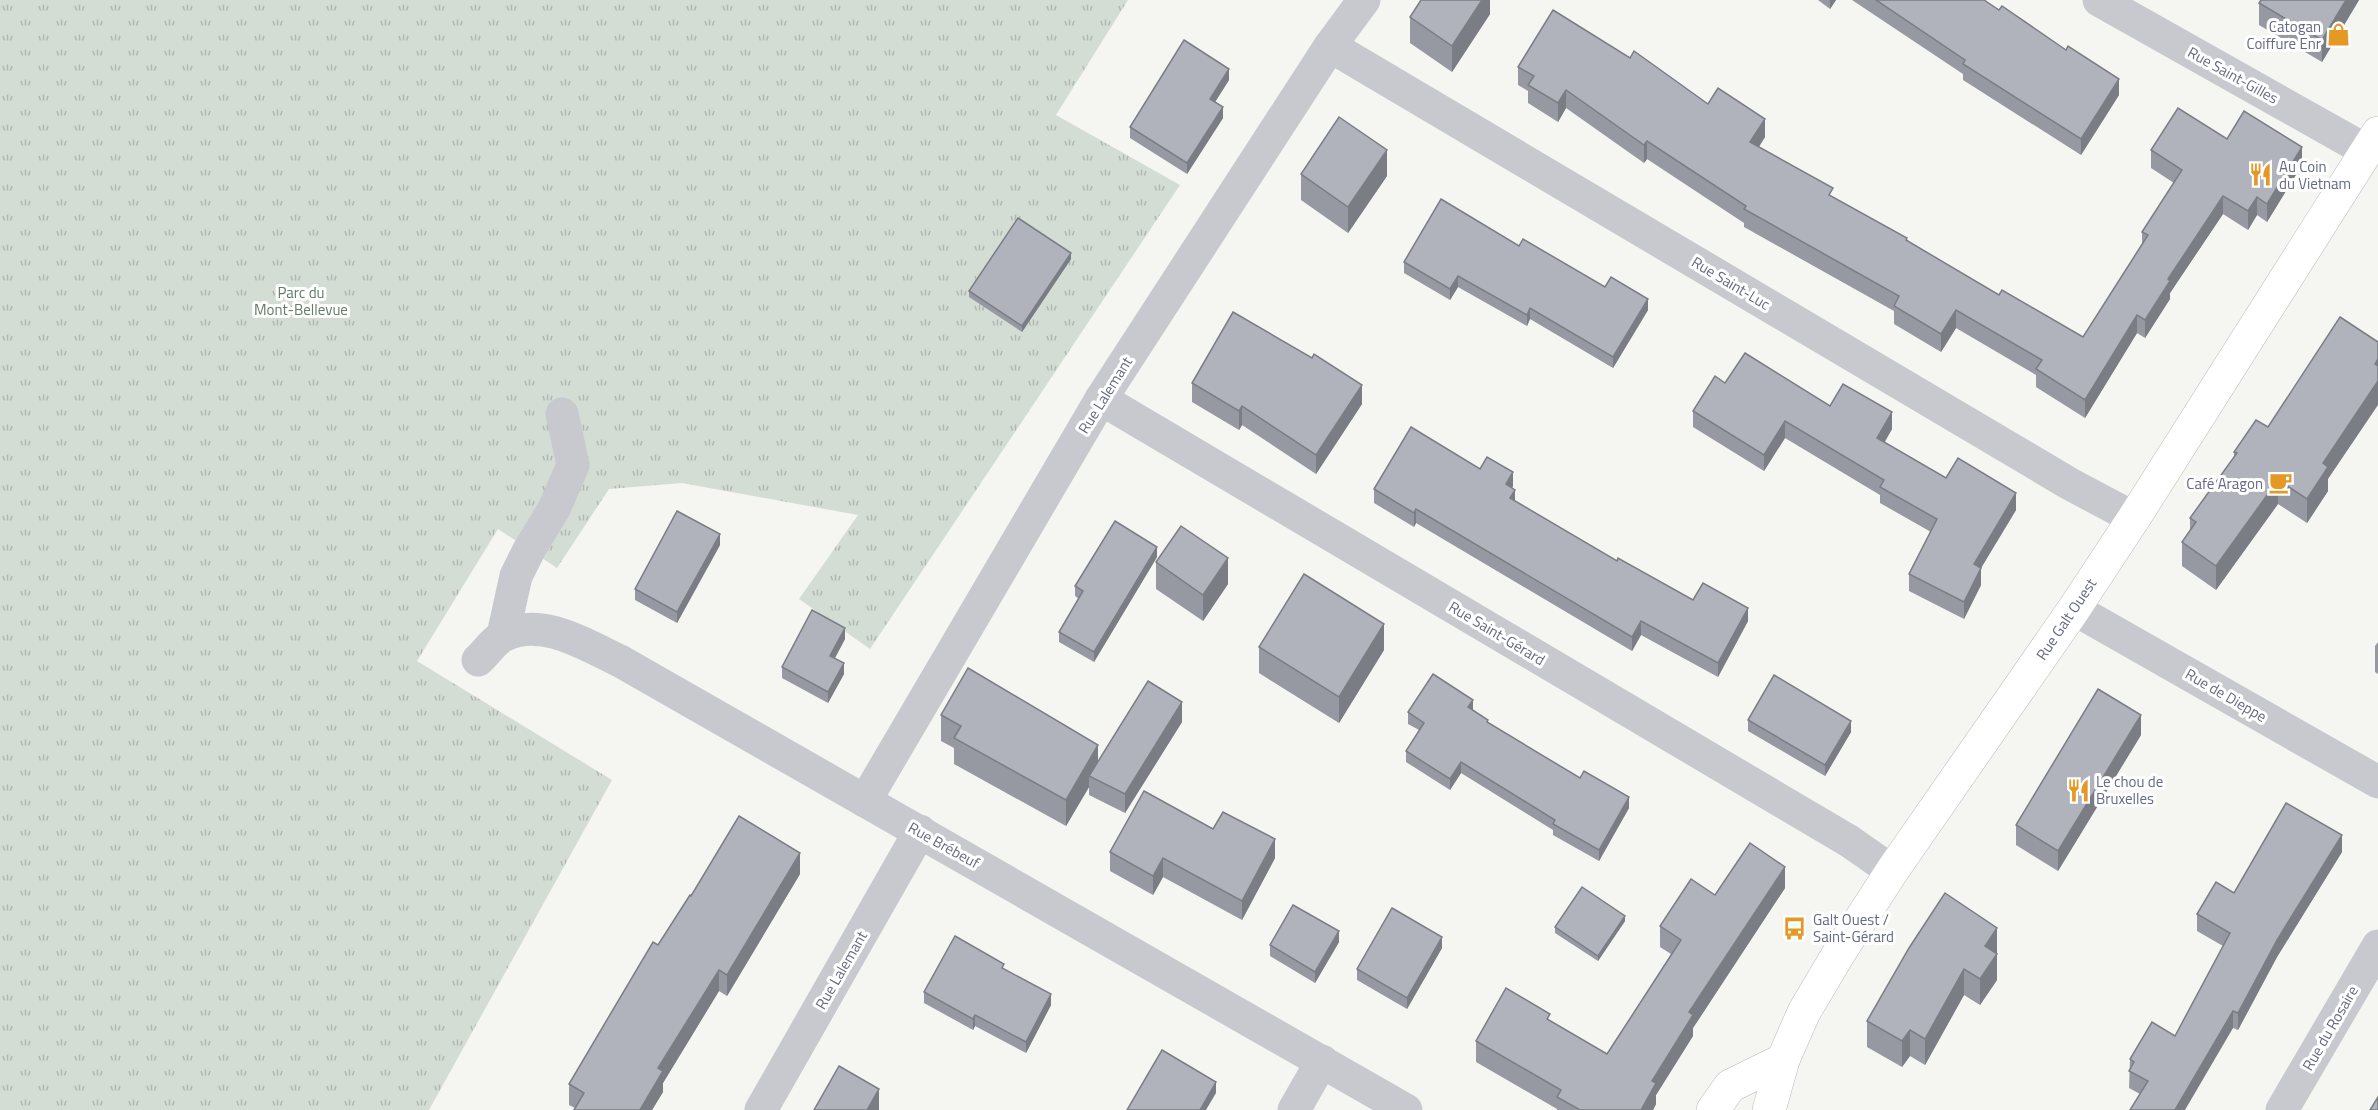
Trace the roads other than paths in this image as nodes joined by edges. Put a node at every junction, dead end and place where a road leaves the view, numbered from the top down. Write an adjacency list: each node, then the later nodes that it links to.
1 (1364, 0): 3 (street, Rue Lalemant)
2 (2099, 0): 4 (street, Rue Saint-Gilles)
3 (1330, 46): 5 (street, Rue Lalemant); 7 (street, Rue Saint-Luc)
4 (2372, 142): 7 (main road, Rue Galt Ouest)
5 (1101, 399): 12 (street, Rue Lalemant); 14 (street, Rue Saint-Gérard)
6 (562, 414): 9 (street)
7 (2134, 518): 8 (main road, Rue Galt Ouest)
8 (2074, 609): 11 (street, Rue de Dieppe); 14 (main road, Rue Galt Ouest)
9 (503, 635): 10 (street); 12 (street, Rue Brébeuf)
10 (478, 660)
11 (2378, 782)
12 (865, 801): 13 (street, Rue Brébeuf)
13 (920, 831): 17 (street, Rue Brébeuf); 18 (street, Rue Lalemant)
14 (1892, 870): 16 (main road, Rue Galt Ouest)
15 (2378, 946): 23 (street, Rue du Rosaire)
16 (1784, 1060): 21 (main road); 22 (main road, Rue Galt Ouest)
17 (1322, 1061): 19 (street); 20 (street, Rue Brébeuf)
18 (761, 1110)
19 (1294, 1110)
20 (1406, 1110)
21 (1713, 1110)
22 (1769, 1110)
23 (2282, 1110)

